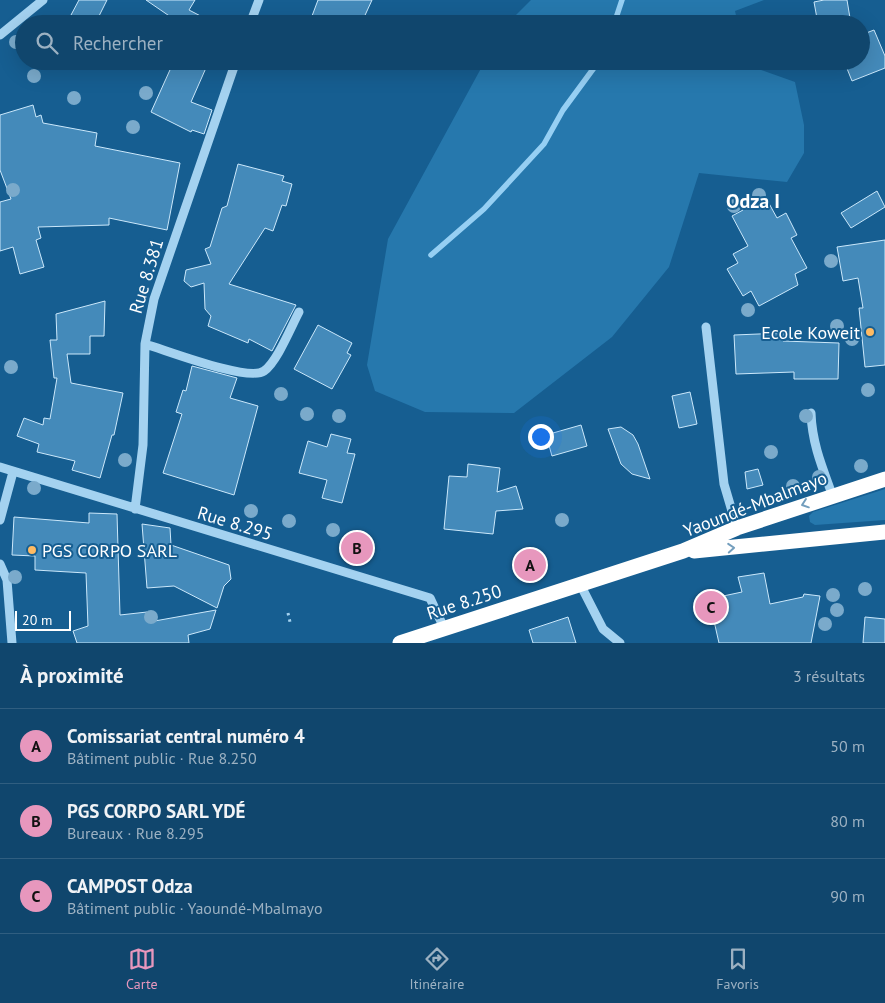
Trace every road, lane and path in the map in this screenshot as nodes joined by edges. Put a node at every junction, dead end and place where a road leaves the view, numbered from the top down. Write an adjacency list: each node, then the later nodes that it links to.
1 (43, 0): 3 (street)
2 (259, 0): 4 (street)
3 (25, 15)
4 (253, 15)
5 (15, 23): 6 (street)
6 (0, 35)
7 (233, 70): 10 (street, Rue 8.381)
8 (300, 312): 10 (street)
9 (706, 327): 18 (street)
10 (145, 344): 16 (street, Rue 8.381)
11 (811, 413): 15 (street)
12 (0, 467): 13 (street, Rue 8.295)
13 (12, 472): 16 (street, Rue 8.295); 17 (street)
14 (885, 479): 15 (highway, Yaoundé-Mbalmayo)
15 (832, 494): 18 (highway, Yaoundé-Mbalmayo, one-way to 18)
16 (135, 510): 25 (street, Rue 8.295)
17 (0, 520)
18 (737, 528): 20 (highway, Yaoundé-Mbalmayo)
19 (885, 532): 20 (highway, Yaoundé-Mbalmayo, one-way to 19)
20 (682, 551): 22 (highway, Rue 8.250)
21 (0, 564): 26 (street)
22 (580, 584): 25 (highway, Rue 8.250); 28 (street)
23 (288, 613): 24 (path)
24 (290, 622)
25 (444, 628): 27 (highway, Rue 8.250)
26 (12, 643)
27 (400, 643)
28 (620, 643)

